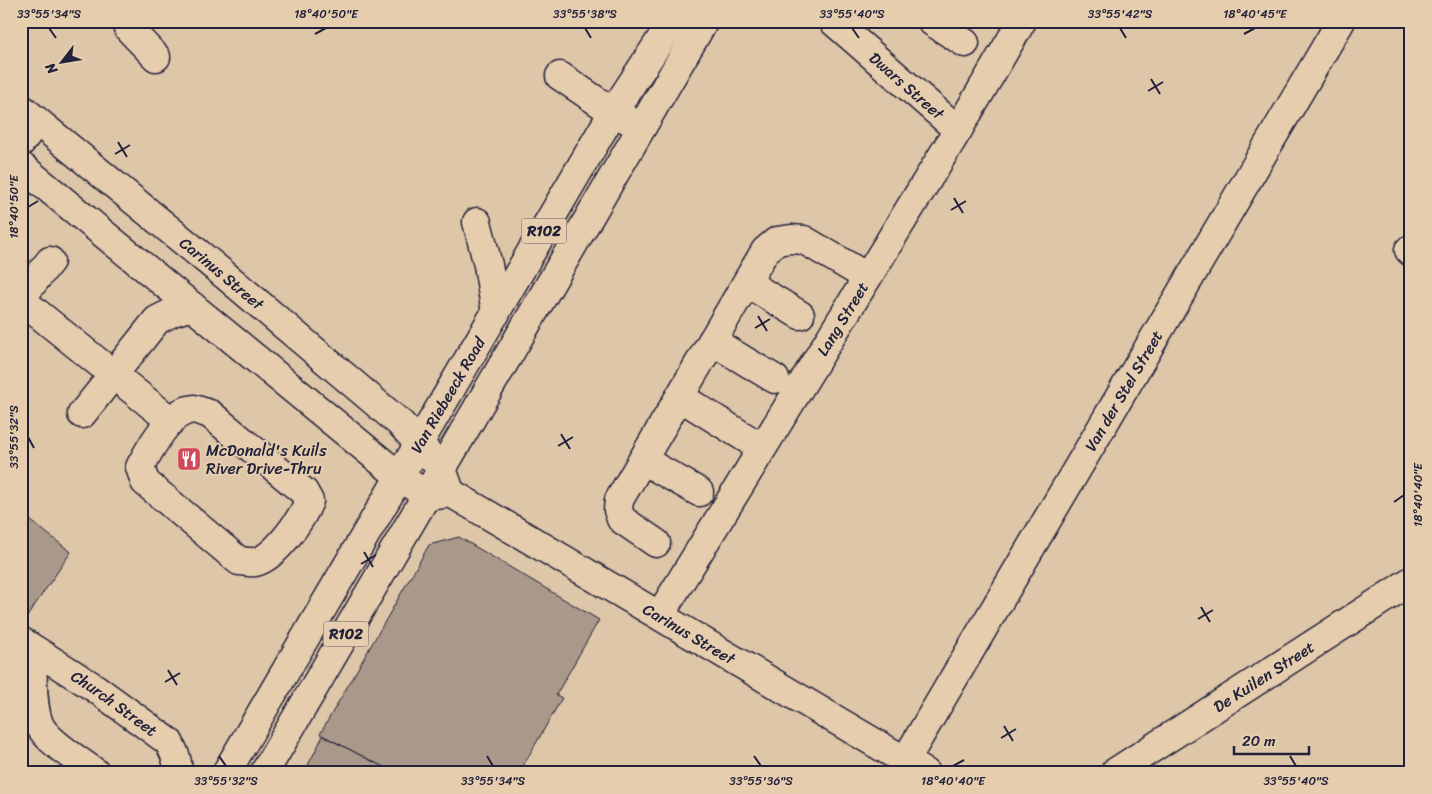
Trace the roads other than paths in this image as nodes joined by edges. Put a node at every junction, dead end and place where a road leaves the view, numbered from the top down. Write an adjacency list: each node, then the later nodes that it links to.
1 (126, 21): 9 (street)
2 (673, 21): 11 (street, Van Riebeeck Road / R102)
3 (704, 21): 13 (street, Van Riebeeck Road / R102)
4 (833, 21): 14 (street, Dwars Street)
5 (931, 21): 8 (street)
6 (1022, 21): 14 (street, Lang Street)
7 (1342, 21): 40 (street, Van der Stel Street)
8 (965, 43)
9 (156, 57)
10 (560, 76): 11 (street)
11 (613, 112): 13 (street); 22 (street, Van Riebeeck Road / R102)
12 (27, 124): 30 (street, Carinus Street)
13 (642, 127): 34 (street, Van Riebeeck Road / R102)
14 (958, 130): 18 (street, Lang Street)
15 (21, 166): 21 (street)
16 (477, 222): 22 (street)
17 (50, 261): 20 (street)
18 (868, 277): 19 (street); 31 (street, Lang Street)
19 (747, 283): 23 (street); 24 (street)
20 (21, 299): 25 (street)
21 (192, 306): 25 (street); 33 (street)
22 (496, 313): 30 (street, Van Riebeeck Road / R102)
23 (800, 315)
24 (712, 342): 26 (street); 27 (street)
25 (114, 374): 28 (street); 29 (street)
26 (775, 379)
27 (680, 397): 31 (street); 32 (street)
28 (82, 414)
29 (171, 421): 29 (street)
30 (419, 443): 33 (street, Van Riebeeck Road / R102); 34 (street, Carinus Street)
31 (762, 448): 38 (street, Lang Street)
32 (642, 460): 35 (street); 36 (street)
33 (399, 476): 34 (street); 43 (street, Van Riebeeck Road / R102)
34 (440, 486): 38 (street, Carinus Street); 44 (street, Van Riebeeck Road / R102)
35 (698, 492)
36 (656, 543)
37 (1411, 581): 45 (street, De Kuilen Street)
38 (660, 615): 40 (street, Carinus Street)
39 (27, 645): 41 (street, Church Street); 42 (street, Church Street)
40 (916, 767)
41 (96, 773)
42 (177, 773)
43 (226, 773)
44 (264, 773)
45 (1114, 773)

